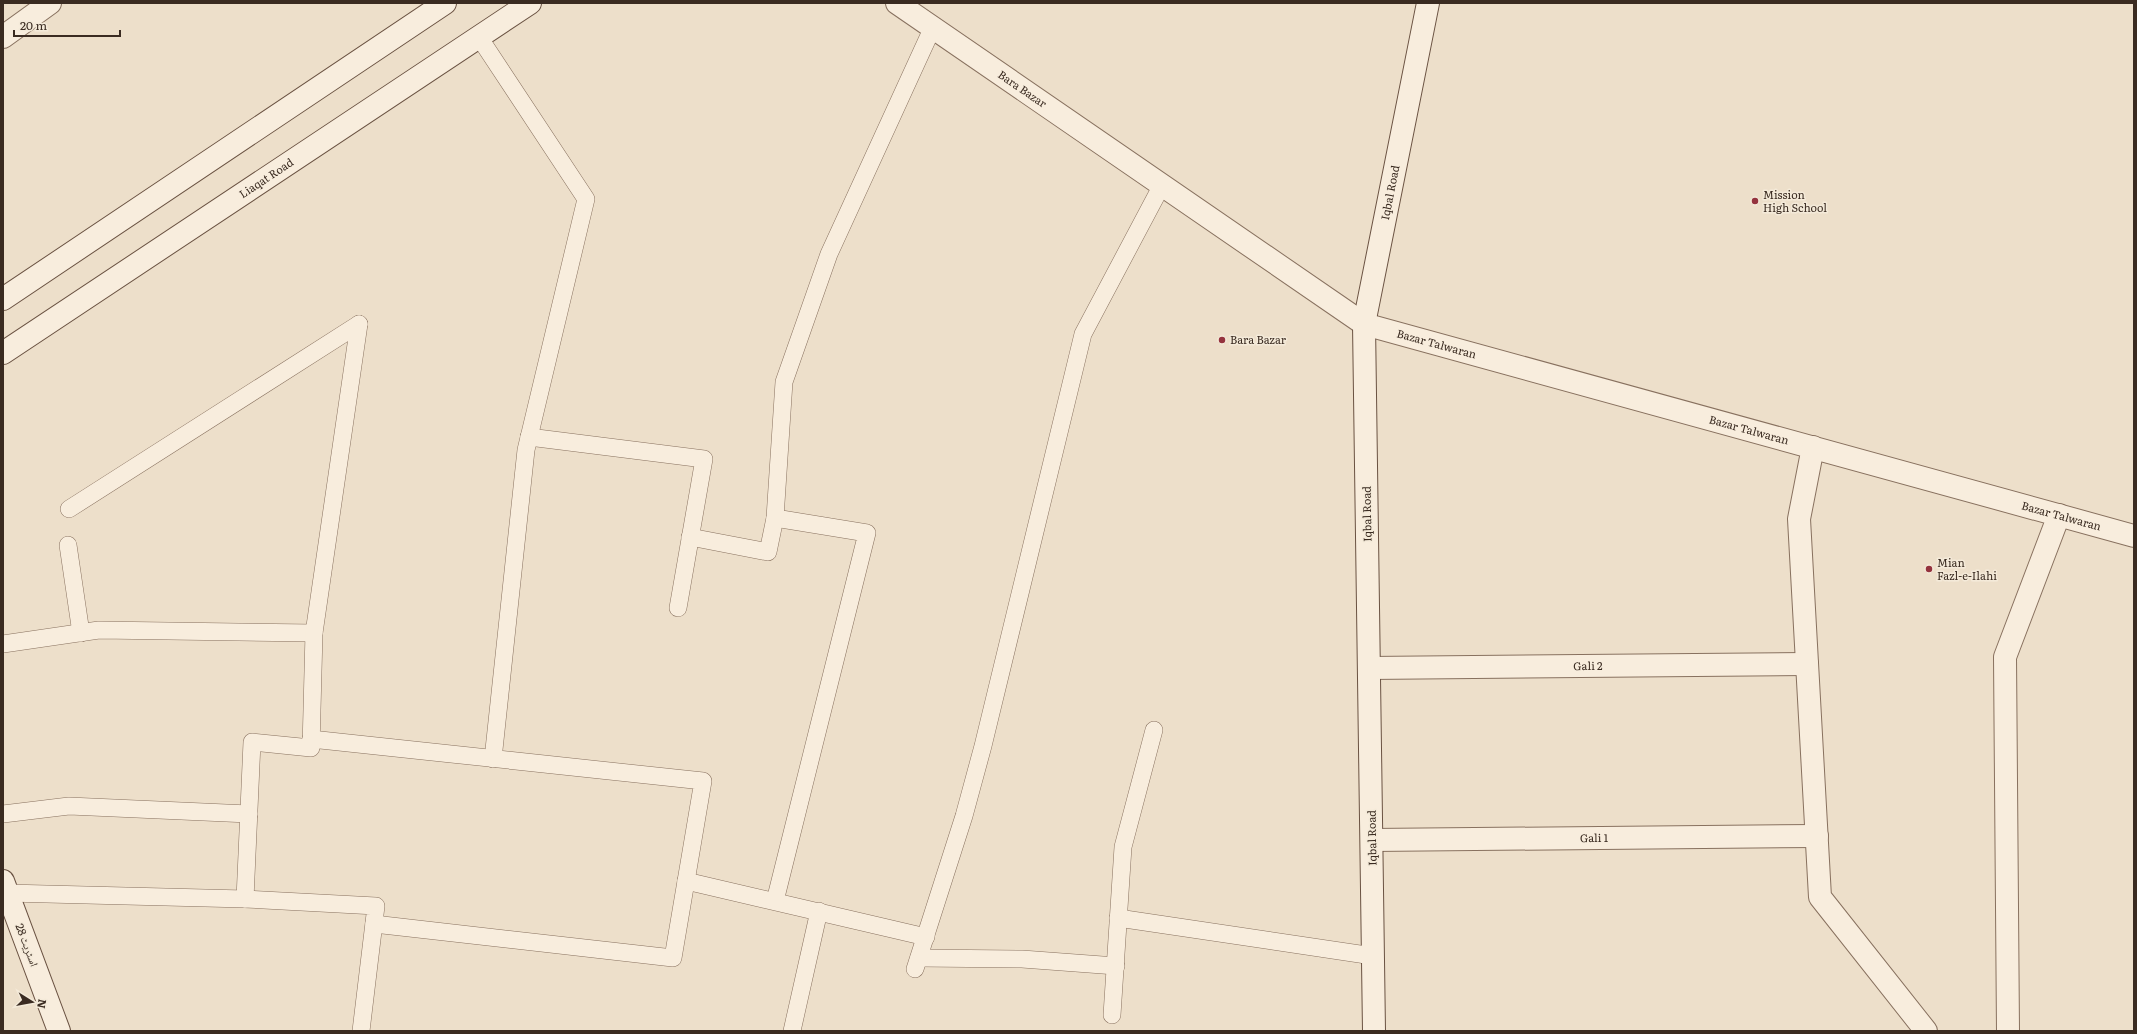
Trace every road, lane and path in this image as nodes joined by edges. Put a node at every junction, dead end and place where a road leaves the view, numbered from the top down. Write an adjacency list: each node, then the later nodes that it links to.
1 (50, 3): 6 (street)
2 (445, 3): 11 (street)
3 (530, 3): 9 (street, Liaqat Road)
4 (897, 3): 7 (street, Bara Bazar)
5 (1428, 3): 12 (street, Iqbal Road)
6 (25, 10): 8 (street)
7 (932, 28): 10 (street, Bara Bazar); 18 (lane)
8 (3, 37)
9 (480, 37): 13 (street, Liaqat Road); 14 (lane)
10 (1162, 186): 12 (street, Bara Bazar); 42 (lane)
11 (3, 300)
12 (1364, 324): 15 (street, Bazar Talwaran); 27 (street, Iqbal Road)
13 (3, 353)
14 (529, 438): 20 (lane); 30 (lane)
15 (1813, 447): 17 (street, Bazar Talwaran); 26 (street)
16 (69, 509): 24 (lane)
17 (2059, 515): 19 (street, Bazar Talwaran); 51 (street)
18 (775, 518): 20 (lane); 38 (lane)
19 (2134, 536)
20 (690, 537): 22 (lane)
21 (68, 546): 23 (lane)
22 (678, 608)
23 (81, 633): 24 (lane); 25 (lane)
24 (314, 633): 29 (lane)
25 (3, 644)
26 (1807, 664): 27 (street, Gali 2); 33 (street)
27 (1369, 668): 34 (street, Iqbal Road)
28 (1154, 730): 40 (lane)
29 (311, 739): 30 (lane); 32 (lane)
30 (492, 759): 35 (lane)
31 (3, 814): 32 (lane)
32 (249, 814): 37 (lane)
33 (1817, 836): 34 (street, Gali 1); 50 (street)
34 (1372, 840): 43 (street, Iqbal Road)
35 (686, 880): 38 (lane); 41 (lane)
36 (5, 887): 37 (lane); 46 (street, اسٹریٹ 28)
37 (245, 899): 41 (lane)
38 (775, 901): 39 (lane)
39 (819, 911): 42 (lane); 48 (lane)
40 (1118, 918): 43 (lane); 44 (lane)
41 (374, 924): 47 (lane)
42 (926, 937): 44 (lane)
43 (1373, 956): 49 (street, Iqbal Road)
44 (1116, 966): 45 (lane)
45 (1112, 1014)
46 (60, 1031)
47 (361, 1031)
48 (792, 1031)
49 (1374, 1031)
50 (1926, 1031)
51 (2008, 1031)

